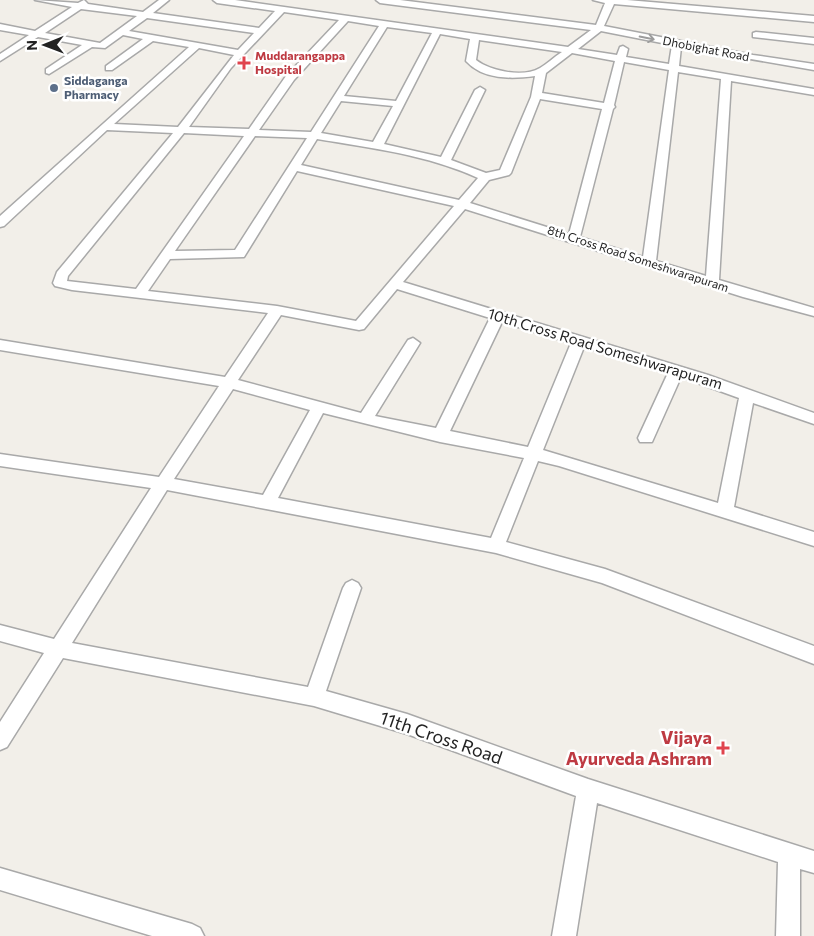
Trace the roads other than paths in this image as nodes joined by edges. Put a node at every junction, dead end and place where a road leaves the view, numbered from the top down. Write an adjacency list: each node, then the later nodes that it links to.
1 (39, 0): 9 (street)
2 (88, 0): 9 (street)
3 (165, 0): 12 (street)
4 (216, 0): 10 (street)
5 (380, 0): 17 (street, Dhobighat Road)
6 (597, 0): 8 (street)
7 (710, 0): 11 (street)
8 (611, 1): 11 (street); 17 (street)
9 (79, 6): 12 (street); 22 (street)
10 (282, 10): 13 (street); 19 (street)
11 (709, 10): 21 (street)
12 (144, 14): 19 (street); 20 (street)
13 (347, 17): 15 (street); 48 (street)
14 (814, 19): 21 (street)
15 (386, 23): 18 (street); 43 (street)
16 (0, 27): 22 (street)
17 (599, 28): 23 (street, Dhobighat Road); 30 (street)
18 (438, 30): 24 (street); 44 (street)
19 (262, 31): 31 (street)
20 (120, 32): 25 (street); 28 (street)
21 (756, 32): 26 (street); 27 (street, Dhobighat Road); 34 (street, Dhobighat Road)
22 (37, 34): 28 (street); 32 (street)
23 (627, 34): 27 (street, Dhobighat Road, one-way to 27); 33 (street)
24 (475, 36): 30 (street); 38 (street)
25 (152, 37): 29 (street); 35 (street)
26 (814, 41)
27 (677, 43): 36 (street)
28 (90, 44): 37 (street)
29 (197, 45): 31 (street); 46 (street)
30 (569, 50): 33 (street); 38 (street)
31 (241, 52): 47 (street)
32 (0, 58)
33 (621, 58): 36 (street); 45 (street)
34 (814, 67)
35 (109, 68)
36 (674, 68): 39 (street); 58 (street)
37 (49, 71)
38 (541, 72): 42 (street)
39 (726, 78): 41 (street); 59 (street)
40 (480, 90): 51 (street)
41 (814, 92)
42 (537, 95): 45 (street); 53 (street)
43 (338, 98): 44 (street); 49 (street)
44 (399, 104): 50 (street)
45 (610, 107): 56 (street)
46 (104, 127): 47 (street); 55 (street)
47 (181, 130): 48 (street); 61 (street)
48 (254, 132): 49 (street); 57 (street)
49 (314, 135): 50 (street); 52 (street)
50 (377, 146): 51 (street)
51 (444, 162): 53 (street)
52 (294, 167): 54 (street, 8th Cross Road Someshwarapuram); 57 (street)
53 (485, 177): 54 (street)
54 (462, 204): 56 (street, 8th Cross Road Someshwarapuram); 60 (street)
55 (0, 223)
56 (574, 238): 58 (street, 8th Cross Road Someshwarapuram)
57 (167, 254): 61 (street)
58 (649, 263): 59 (street, 8th Cross Road Someshwarapuram)
59 (712, 283): 63 (street, 8th Cross Road Someshwarapuram)
60 (394, 284): 62 (street); 64 (street, 10th Cross Road Someshwarapuram)
61 (139, 294): 62 (street)
62 (277, 310): 69 (street)
63 (814, 312)
64 (498, 316): 65 (street, 10th Cross Road Someshwarapuram); 74 (street)
65 (578, 341): 68 (street, 10th Cross Road Someshwarapuram); 76 (street)
66 (413, 344): 72 (street)
67 (0, 346): 69 (street)
68 (676, 371): 70 (street, 10th Cross Road Someshwarapuram); 75 (street)
69 (230, 383): 71 (street); 78 (street)
70 (747, 395): 73 (street, 10th Cross Road Someshwarapuram); 80 (street)
71 (319, 406): 72 (street); 79 (street)
72 (365, 419): 74 (street)
73 (814, 419)
74 (440, 436): 76 (street)
75 (646, 438)
76 (531, 454): 80 (street); 82 (street)
77 (0, 460): 78 (street)
78 (163, 483): 79 (street); 85 (street)
79 (267, 503): 82 (street)
80 (725, 510): 81 (street)
81 (814, 539)
82 (496, 546): 86 (street)
83 (352, 588): 87 (street)
84 (0, 633): 85 (street, 11th Cross Road)
85 (60, 649): 87 (street, 11th Cross Road); 88 (street)
86 (814, 655)
87 (314, 697): 89 (street, 11th Cross Road)
88 (0, 740)
89 (588, 790): 90 (street, 11th Cross Road); 94 (street)
90 (788, 854): 91 (street, 11th Cross Road); 95 (street)
91 (814, 862)
92 (0, 879): 93 (street)
93 (192, 936)
94 (564, 936)
95 (788, 936)

